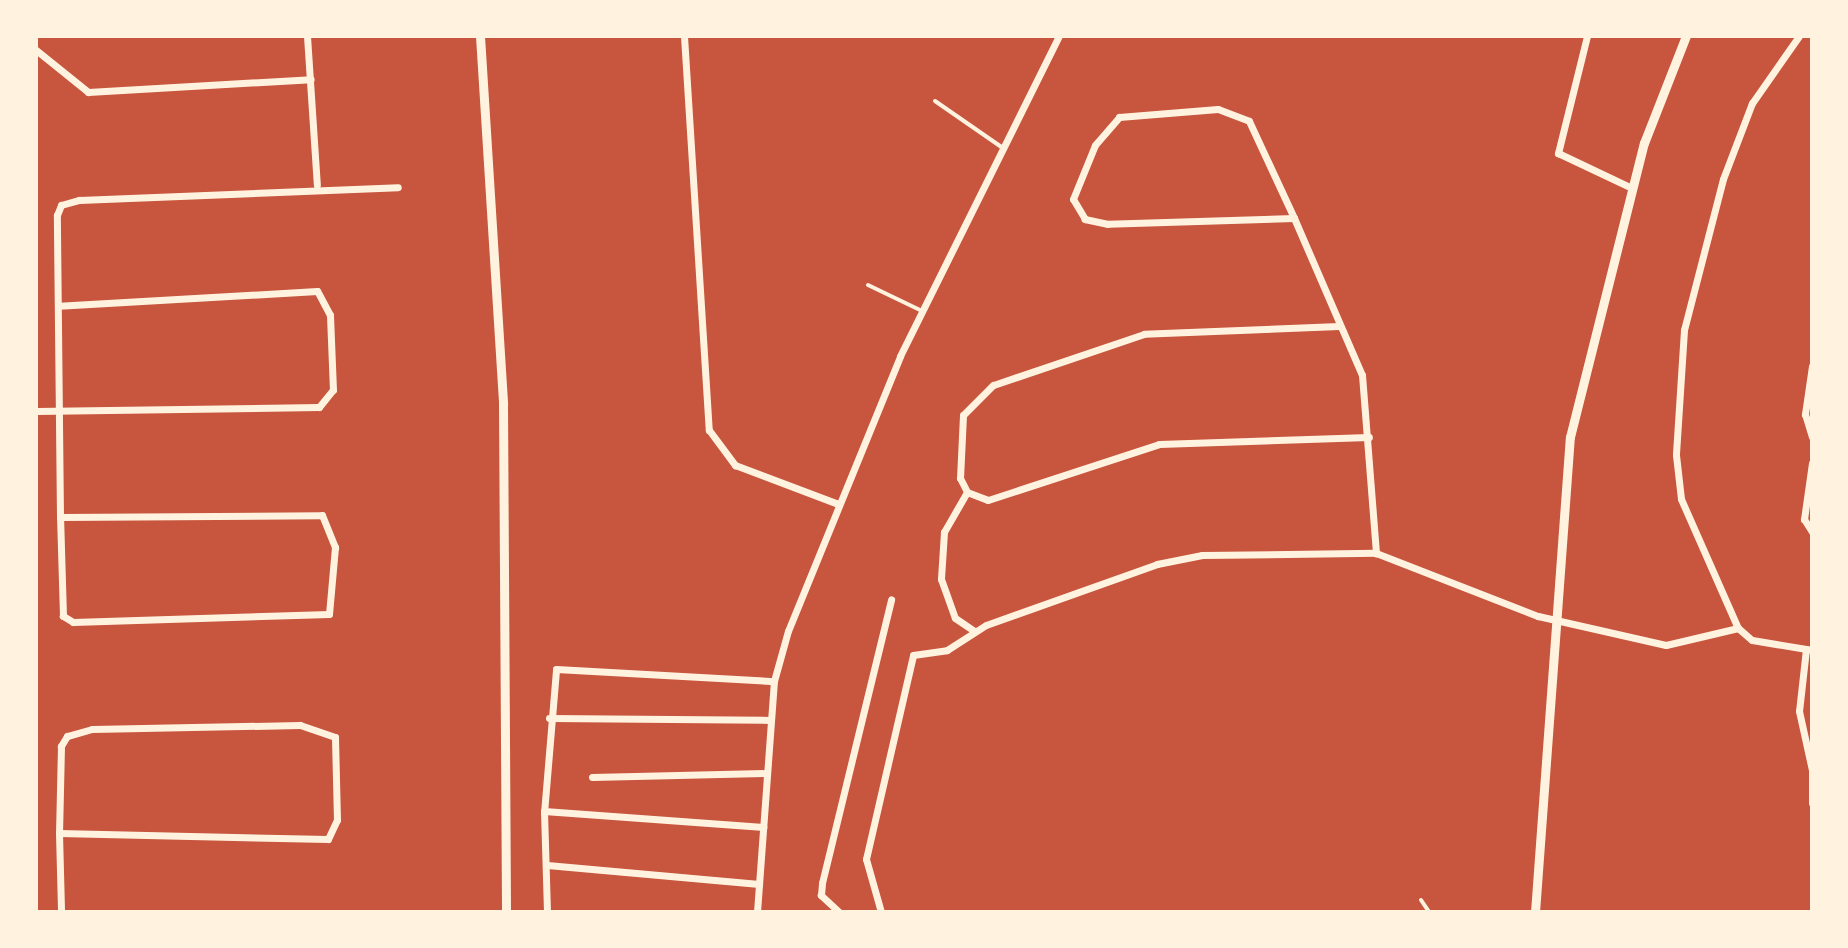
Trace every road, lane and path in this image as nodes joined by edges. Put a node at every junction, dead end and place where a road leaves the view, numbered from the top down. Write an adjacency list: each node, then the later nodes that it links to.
1 (307, 36): 9 (street)
2 (480, 36): 50 (street)
3 (684, 36): 27 (street)
4 (1059, 36): 11 (street)
5 (1587, 36): 14 (street)
6 (1686, 36): 14 (street)
7 (1799, 36): 33 (street)
8 (36, 50): 9 (street)
9 (311, 79): 12 (street)
10 (935, 101): 11 (lane)
11 (1003, 148): 18 (street)
12 (317, 185): 13 (street); 17 (street)
13 (398, 187)
14 (1632, 188): 32 (street)
15 (1294, 218): 15 (street); 19 (street)
16 (868, 285): 18 (lane)
17 (59, 306): 22 (street); 22 (street)
18 (922, 311): 27 (street)
19 (1339, 326): 23 (street); 26 (street)
20 (1812, 366): 24 (street)
21 (36, 411): 22 (street)
22 (61, 411): 28 (street)
23 (1369, 437): 26 (street); 30 (street)
24 (1812, 437)
25 (1812, 463): 29 (street)
26 (967, 492): 34 (street)
27 (838, 504): 36 (street)
28 (60, 517): 28 (street)
29 (1812, 532)
30 (1376, 553): 32 (street); 34 (street)
31 (891, 599): 53 (street)
32 (1553, 620): 33 (street); 56 (street)
33 (1738, 628): 35 (street)
34 (974, 631): 54 (street)
35 (1809, 649): 39 (street)
36 (774, 681): 37 (street); 38 (street)
37 (549, 718): 38 (street); 43 (street)
38 (770, 720): 40 (street)
39 (1812, 770): 42 (street)
40 (767, 773): 41 (street); 44 (street)
41 (592, 777)
42 (1812, 803)
43 (544, 811): 44 (street); 46 (street)
44 (763, 827): 47 (street)
45 (59, 833): 45 (street); 49 (street)
46 (547, 865): 47 (street); 51 (street)
47 (759, 884): 52 (street)
48 (1421, 900): 55 (lane)
49 (61, 912)
50 (506, 912)
51 (547, 912)
52 (757, 912)
53 (839, 912)
54 (881, 912)
55 (1429, 912)
56 (1535, 912)

